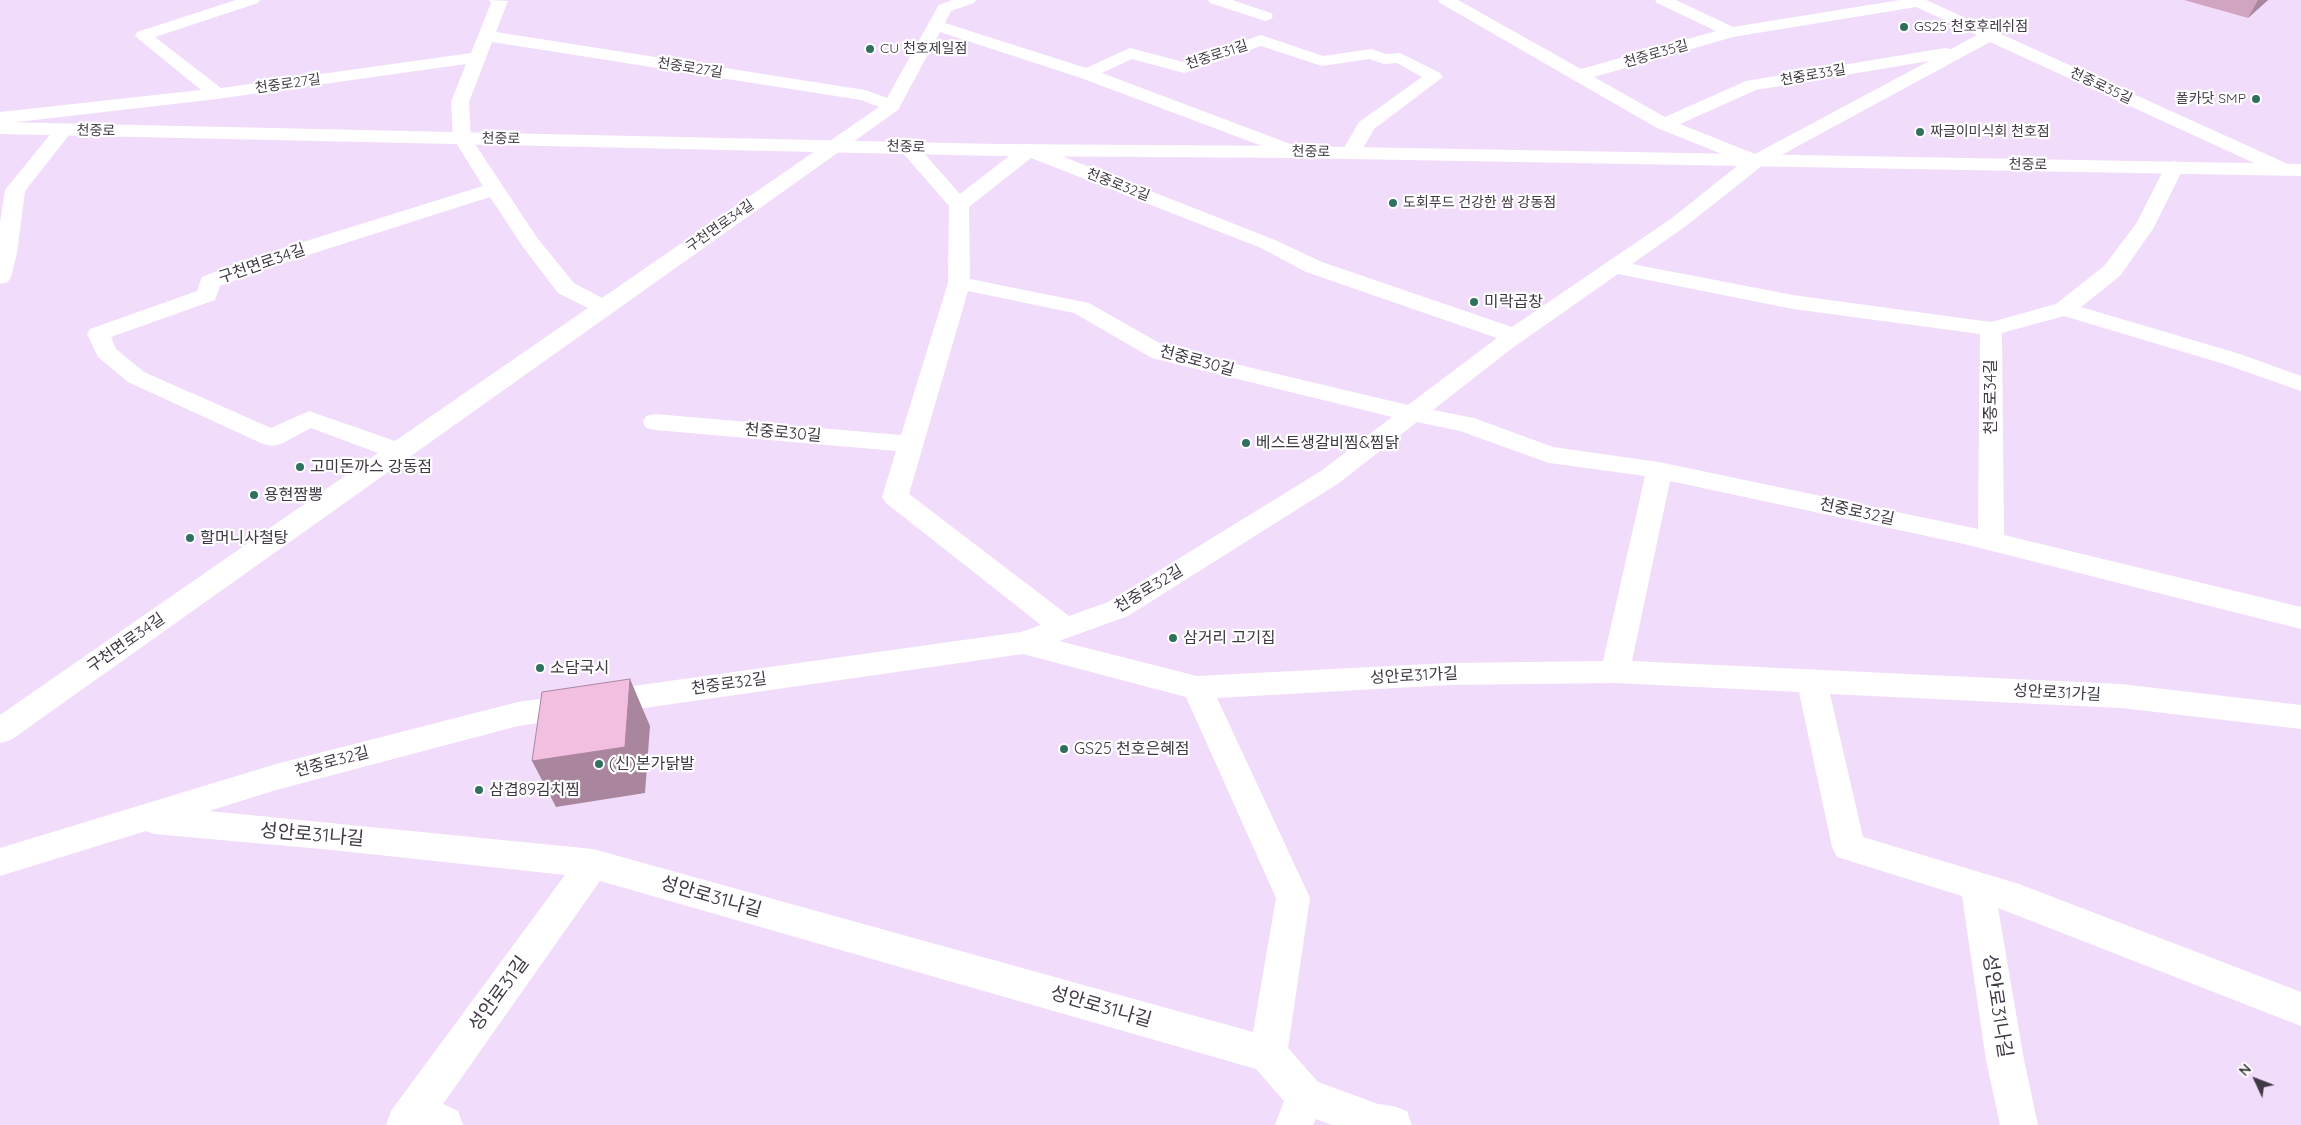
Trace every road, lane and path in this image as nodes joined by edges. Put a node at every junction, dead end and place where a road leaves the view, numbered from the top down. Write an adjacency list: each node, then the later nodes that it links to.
1 (252, 0): 21 (street)
2 (497, 0): 15 (street)
3 (968, 0): 9 (street)
4 (1216, 0): 11 (street)
5 (1446, 0): 19 (street)
6 (1663, 0): 13 (street, 천중로35길)
7 (1954, 0): 10 (street)
8 (1916, 1): 10 (street, 천중로35길); 13 (street, 천중로35길)
9 (946, 4): 12 (street)
10 (1937, 11): 14 (street, 천중로35길)
11 (1265, 16)
12 (935, 25): 18 (street); 22 (street)
13 (1731, 32): 19 (street, 천중로35길)
14 (1990, 35): 16 (street, 천중로); 35 (street, 천중로35길)
15 (486, 36): 17 (street); 22 (street, 천중로27길)
16 (1967, 49): 24 (street, 천중로33길); 33 (street, 천중로)
17 (478, 57): 21 (street, 천중로27길); 27 (street)
18 (1087, 74): 20 (street, 천중로31길); 31 (street)
19 (1581, 75): 24 (street)
20 (1434, 77): 32 (street, 천중로)
21 (217, 94): 23 (street, 천중로27길)
22 (892, 106): 28 (street, 구천면로34길)
23 (0, 118)
24 (1664, 124): 33 (street)
25 (0, 128): 26 (street, 천중로)
26 (64, 130): 27 (street, 천중로); 39 (street)
27 (462, 138): 28 (street, 천중로); 36 (street, 천중로)
28 (837, 145): 29 (street, 천중로); 41 (street, 구천면로34길)
29 (908, 146): 30 (street, 천중로); 37 (street)
30 (1029, 150): 31 (street, 천중로); 37 (street); 44 (street, 천중로32길)
31 (1294, 152): 32 (street, 천중로)
32 (1351, 153): 33 (street, 천중로)
33 (1756, 161): 34 (street, 천중로); 38 (street, 천중로32길)
34 (2174, 167): 35 (street, 천중로); 42 (street)
35 (2292, 170)
36 (495, 189): 41 (street); 49 (street, 구천면로34길)
37 (959, 206): 40 (street)
38 (1614, 267): 43 (street); 44 (street, 천중로32길)
39 (0, 277)
40 (960, 283): 46 (street, 천중로30길); 48 (street)
41 (604, 308): 49 (street, 구천면로34길)
42 (2064, 309): 43 (street); 45 (street)
43 (1991, 329): 51 (street, 천중로34길)
44 (1515, 336): 46 (street, 천중로32길)
45 (2301, 384)
46 (1413, 414): 50 (street, 천중로32길); 53 (street, 천중로32길)
47 (655, 422): 48 (street, 천중로30길)
48 (912, 444): 53 (street)
49 (398, 451): 59 (street, 구천면로34길)
50 (1659, 470): 51 (street, 천중로32길); 55 (street)
51 (1991, 541): 52 (street, 천중로32길)
52 (2301, 618)
53 (1065, 628): 54 (street, 천중로32길)
54 (1023, 643): 57 (street, 성안로31가길); 60 (street, 천중로32길)
55 (1615, 672): 56 (street, 성안로31가길); 57 (street, 성안로31가길)
56 (1812, 680): 58 (street, 성안로31가길); 63 (street)
57 (1197, 688): 65 (street)
58 (2301, 717)
59 (0, 731)
60 (140, 819): 61 (street, 천중로32길); 62 (street, 성안로31나길)
61 (0, 862)
62 (593, 864): 65 (street, 성안로31나길); 67 (street, 성안로31길)
63 (1978, 887): 64 (street); 69 (street, 성안로31나길)
64 (2301, 1008)
65 (1268, 1054): 66 (street)
66 (1300, 1111): 68 (street)
67 (421, 1120)
68 (1393, 1125)
69 (2019, 1125)

